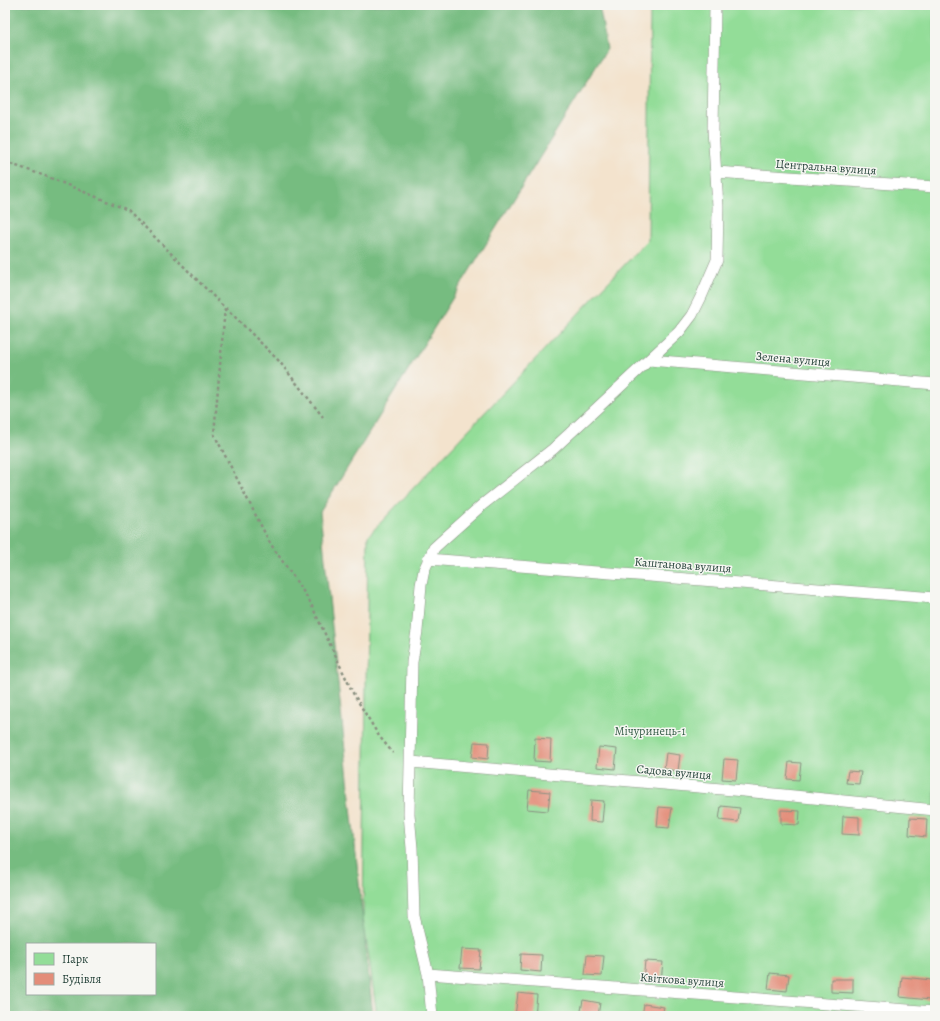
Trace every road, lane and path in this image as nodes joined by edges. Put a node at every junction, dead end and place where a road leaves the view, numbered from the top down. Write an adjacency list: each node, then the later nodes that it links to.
1 (715, 5): 3 (lane)
2 (5, 162): 5 (path)
3 (716, 172): 4 (lane, Центральна вулиця); 6 (lane)
4 (935, 188)
5 (226, 308): 8 (path); 11 (path)
6 (649, 360): 7 (lane, Зелена вулиця); 9 (lane)
7 (935, 384)
8 (323, 417)
9 (428, 558): 10 (lane, Каштанова вулиця); 11 (lane)
10 (935, 598)
11 (411, 767): 12 (lane, Садова вулиця); 13 (lane)
12 (935, 810)
13 (428, 974): 14 (lane, Квіткова вулиця); 15 (lane)
14 (935, 1012)
15 (432, 1016)

